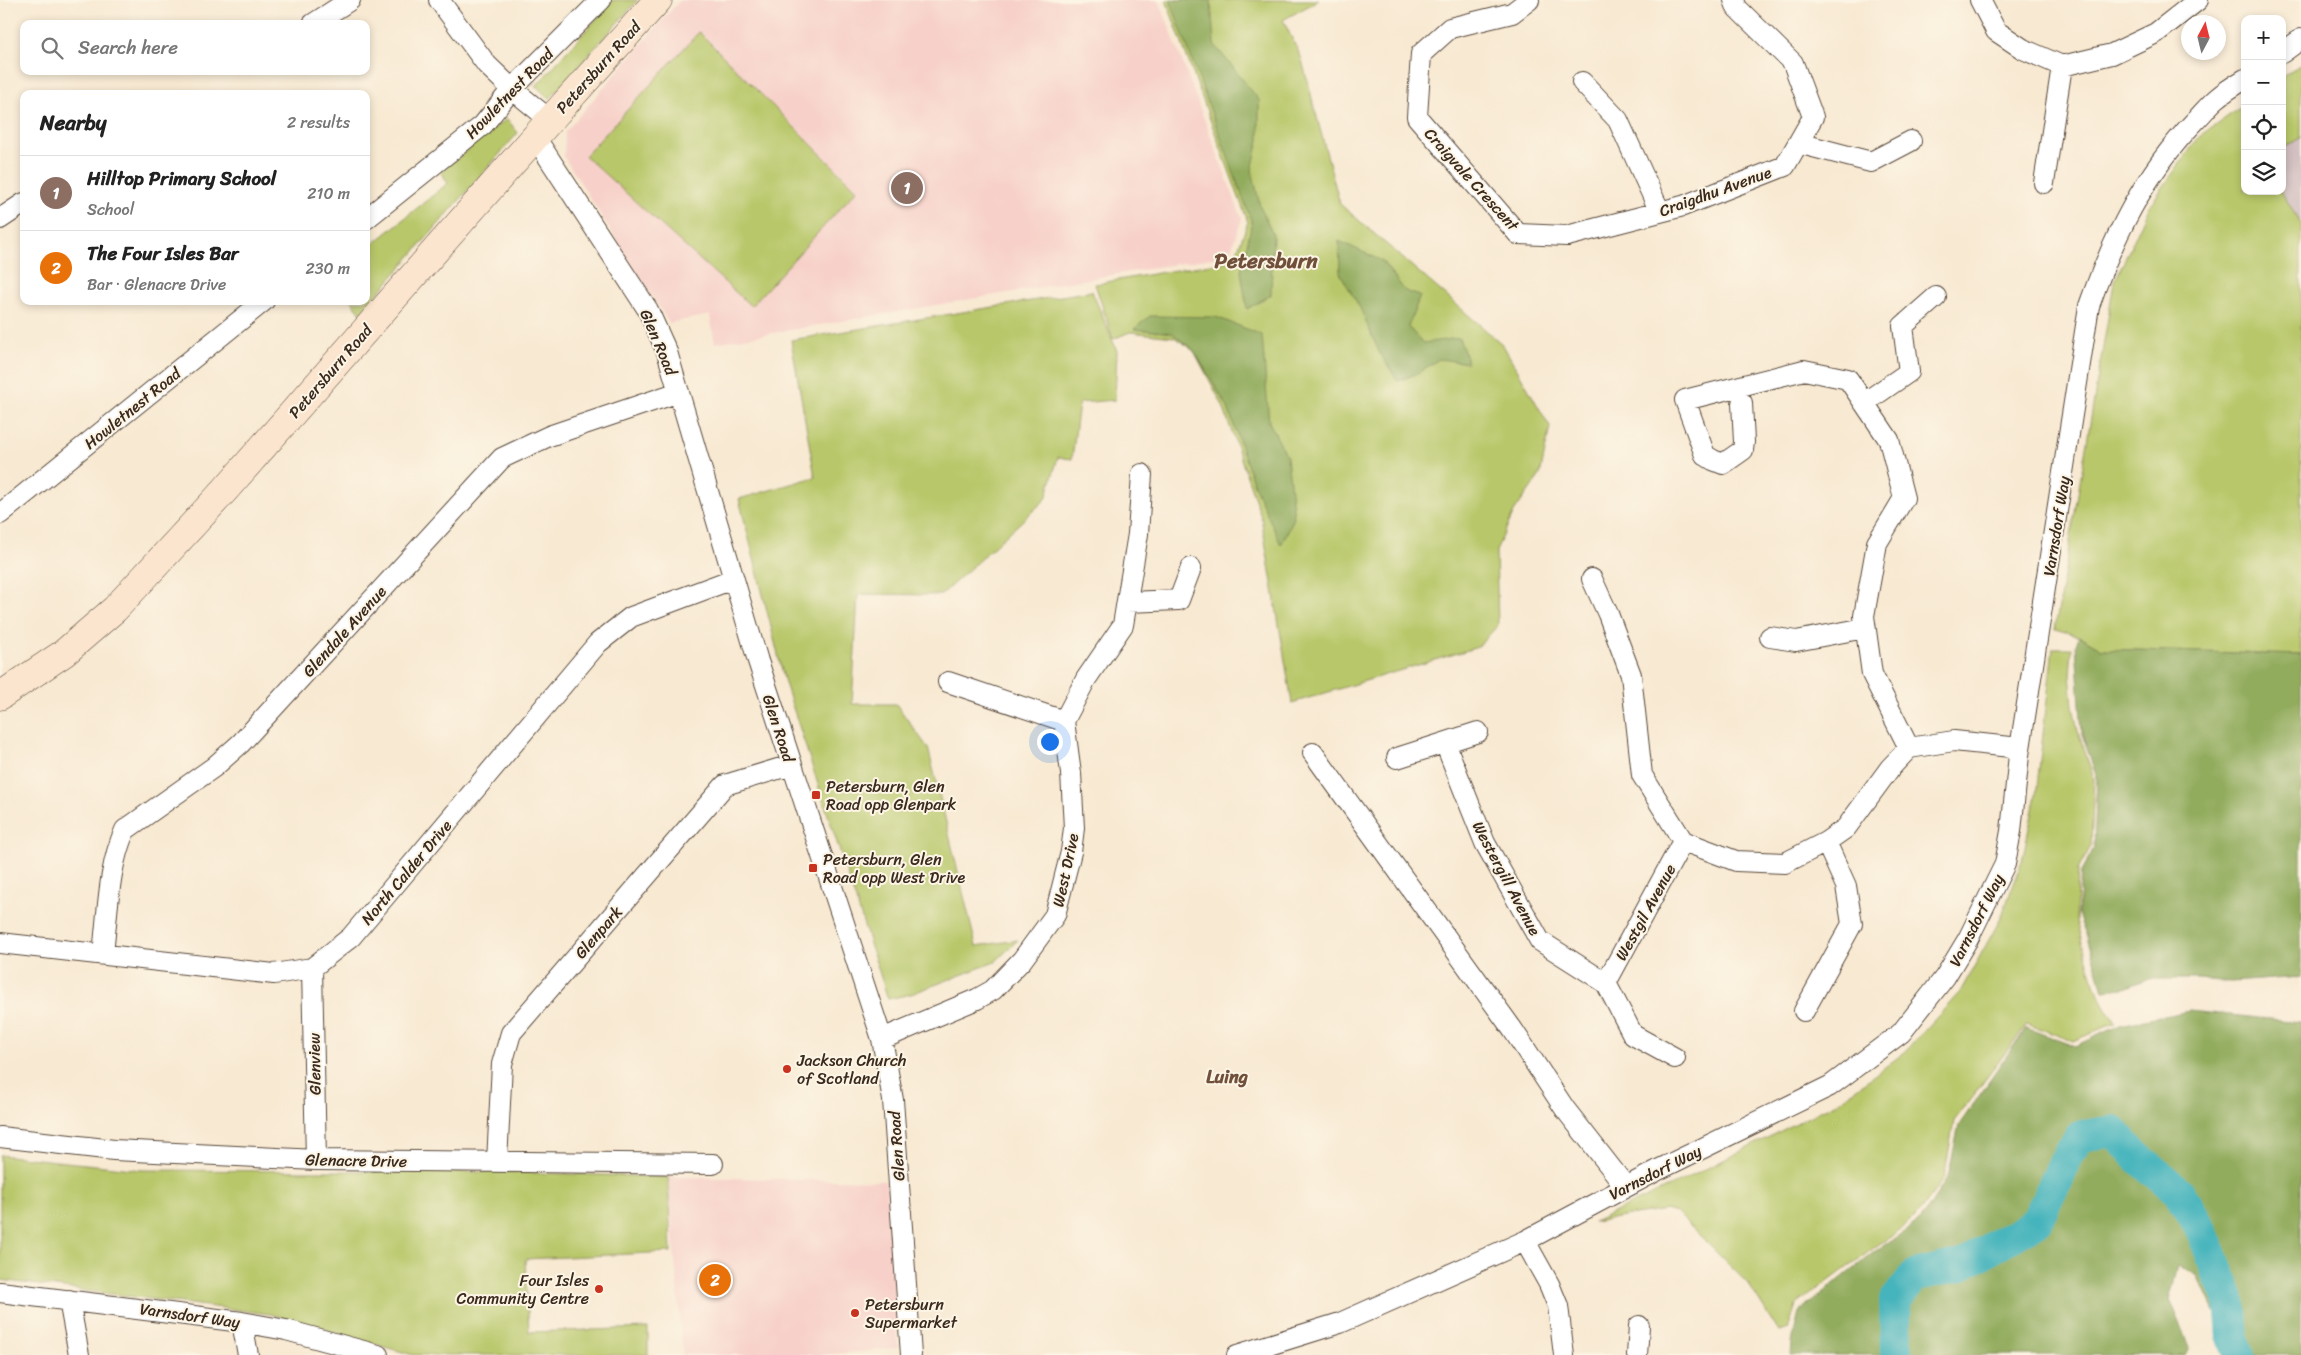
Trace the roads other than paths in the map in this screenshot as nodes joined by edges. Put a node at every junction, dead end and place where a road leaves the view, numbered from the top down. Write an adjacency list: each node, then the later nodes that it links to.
1 (350, 0): 9 (street)
2 (439, 0): 15 (street, Glen Road)
3 (601, 0): 15 (street, Howletnest Road)
4 (658, 0): 16 (main road, Petersburn Road)
5 (1529, 0): 24 (street, Craigvale Crescent)
6 (1734, 0): 18 (street, Craigdhu Avenue)
7 (1980, 0): 12 (street)
8 (2198, 0): 12 (street)
9 (319, 20)
10 (2301, 39): 11 (street)
11 (2286, 50)
12 (2062, 66): 19 (street)
13 (1582, 82): 21 (street)
14 (2241, 82): 44 (street, Varnsdorf Way)
15 (512, 89): 16 (street, Glen Road); 22 (street, Howletnest Road)
16 (542, 128): 27 (street, Glen Road); 39 (main road, Petersburn Road)
17 (1911, 141): 18 (street)
18 (1798, 144): 21 (street, Craigdhu Avenue)
19 (2044, 183)
20 (20, 206): 23 (street)
21 (1660, 212): 24 (street, Craigdhu Avenue)
22 (370, 216)
23 (0, 219)
24 (1567, 236)
25 (1936, 297): 29 (street)
26 (259, 305): 31 (street, Howletnest Road)
27 (679, 392): 33 (street, Glen Road); 51 (street, Glendale Avenue)
28 (1742, 403): 29 (street)
29 (1864, 403): 36 (street)
30 (1142, 474): 35 (street)
31 (0, 514)
32 (1191, 568): 35 (street)
33 (733, 579): 47 (street, Glen Road); 52 (street, North Calder Drive)
34 (1592, 579): 48 (street)
35 (1127, 602): 40 (street)
36 (1865, 628): 37 (street); 43 (street)
37 (1770, 638)
38 (948, 682): 40 (street)
39 (0, 696)
40 (1064, 721): 55 (street, West Drive)
41 (1478, 732): 42 (street)
42 (1445, 743): 46 (street); 53 (street, Westergill Avenue)
43 (1910, 748): 44 (street); 49 (street)
44 (2020, 748): 61 (street, Varnsdorf Way)
45 (1313, 753): 61 (street)
46 (1397, 758)
47 (791, 764): 55 (street, Glen Road); 59 (street, Glenpark)
48 (1684, 841): 49 (street); 53 (street, Westgil Avenue)
49 (1826, 842): 54 (street)
50 (0, 943): 51 (street, North Calder Drive)
51 (104, 954): 52 (street, North Calder Drive)
52 (312, 968): 58 (street, Glenview)
53 (1606, 983): 56 (street)
54 (1804, 1011)
55 (882, 1039): 70 (street, Glen Road)
56 (1675, 1058)
57 (0, 1137): 58 (street, Glenacre Drive)
58 (316, 1160): 59 (street, Glenacre Drive)
59 (497, 1162): 60 (street, Glenacre Drive)
60 (713, 1164)
61 (1626, 1187): 62 (street, Varnsdorf Way)
62 (1525, 1241): 71 (street, Varnsdorf Way); 72 (street)
63 (0, 1292): 64 (street, Varnsdorf Way)
64 (69, 1300): 65 (street, Varnsdorf Way); 67 (street)
65 (242, 1322): 68 (street); 69 (street, Varnsdorf Way)
66 (1639, 1326): 74 (street)
67 (79, 1355)
68 (248, 1355)
69 (378, 1355)
70 (911, 1355)
71 (1237, 1355)
72 (1564, 1355): 73 (street)
73 (1571, 1355)
74 (1637, 1355)

